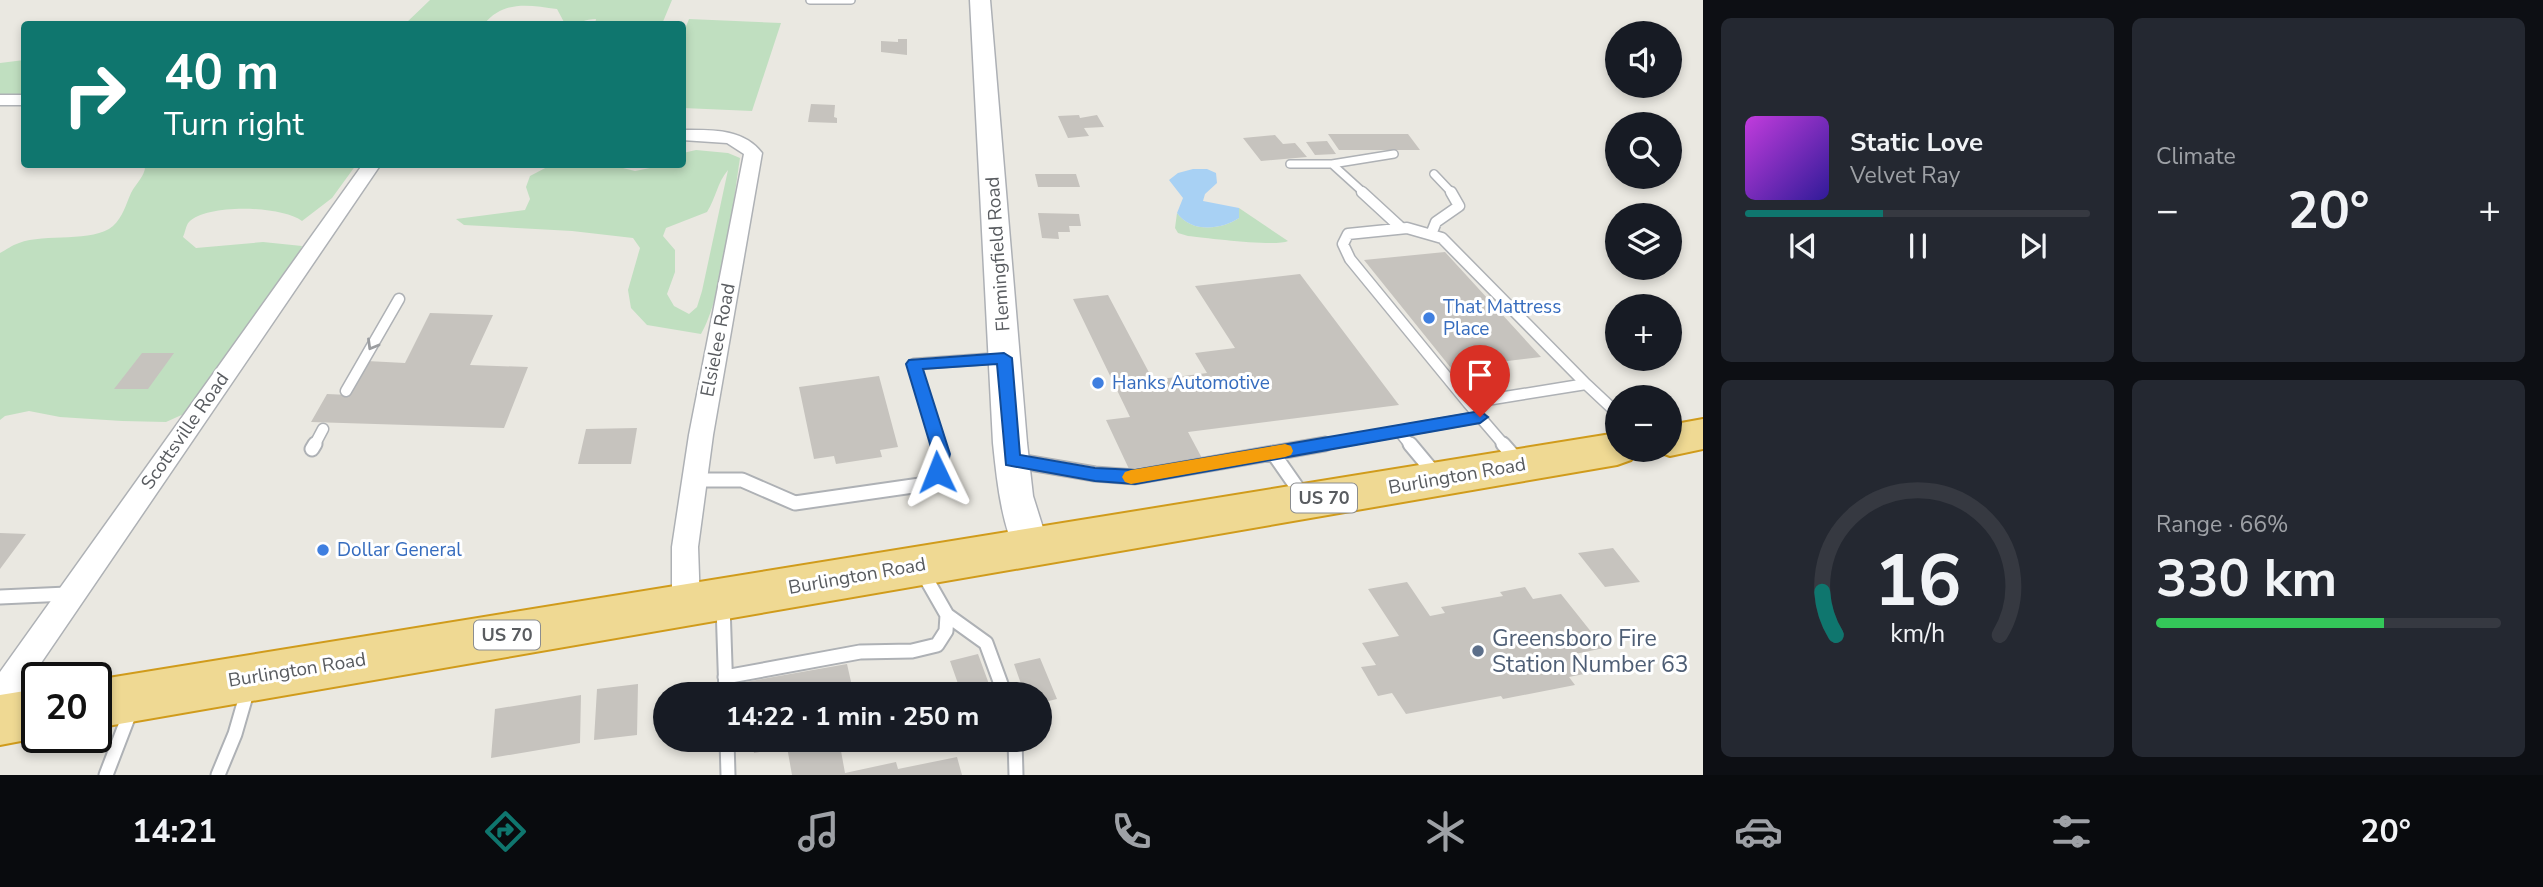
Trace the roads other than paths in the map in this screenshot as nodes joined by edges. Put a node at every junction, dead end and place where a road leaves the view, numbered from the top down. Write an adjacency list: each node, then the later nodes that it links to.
1 (810, 0): 2 (lane)
2 (850, 0)
3 (981, 0): 15 (street, Flemingfield Road)
4 (0, 100): 5 (street)
5 (21, 100)
6 (686, 135): 31 (street, Elsielee Road)
7 (1394, 154): 9 (lane)
8 (1290, 164): 9 (lane)
9 (1332, 164): 12 (lane)
10 (369, 168): 35 (street, Scottsville Road)
11 (1434, 174): 13 (lane)
12 (1399, 226): 13 (lane); 19 (lane)
13 (1432, 232): 16 (lane)
14 (399, 299): 17 (lane, one-way to 17)
15 (1004, 358): 28 (street, Flemingfield Road); 31 (lane)
16 (1586, 384): 18 (lane); 19 (lane)
17 (346, 391)
18 (1605, 402)
19 (1468, 403): 20 (lane)
20 (1480, 417): 22 (lane); 29 (lane)
21 (323, 429): 25 (lane)
22 (1399, 431): 27 (lane); 30 (lane)
23 (1703, 434): 24 (highway)
24 (1682, 438)
25 (312, 449)
26 (1605, 451): 29 (highway, Burlington Road / US 70)
27 (1273, 453): 28 (lane); 32 (lane)
28 (1012, 460): 33 (street, Flemingfield Road)
29 (1521, 465): 30 (highway, Burlington Road / US 70)
30 (1439, 479): 32 (highway, Burlington Road / US 70)
31 (694, 480): 37 (street, Elsielee Road)
32 (1307, 501): 33 (highway, Burlington Road / US 70)
33 (1031, 547): 34 (highway, Burlington Road / US 70)
34 (919, 566): 37 (highway, Burlington Road / US 70); 38 (lane)
35 (70, 594): 36 (lane); 43 (street, Scottsville Road)
36 (0, 597)
37 (704, 602): 39 (lane); 40 (highway, Burlington Road / US 70)
38 (947, 615): 39 (lane); 42 (lane)
39 (725, 677): 41 (lane)
40 (252, 678): 44 (highway, Burlington Road / US 70); 50 (lane)
41 (725, 682)
42 (1000, 682)
43 (0, 697)
44 (116, 701): 49 (lane)
45 (21, 717): 46 (highway)
46 (0, 720)
47 (727, 752): 51 (lane)
48 (1015, 752): 52 (lane)
49 (106, 775)
50 (218, 775)
51 (728, 775)
52 (1016, 775)

